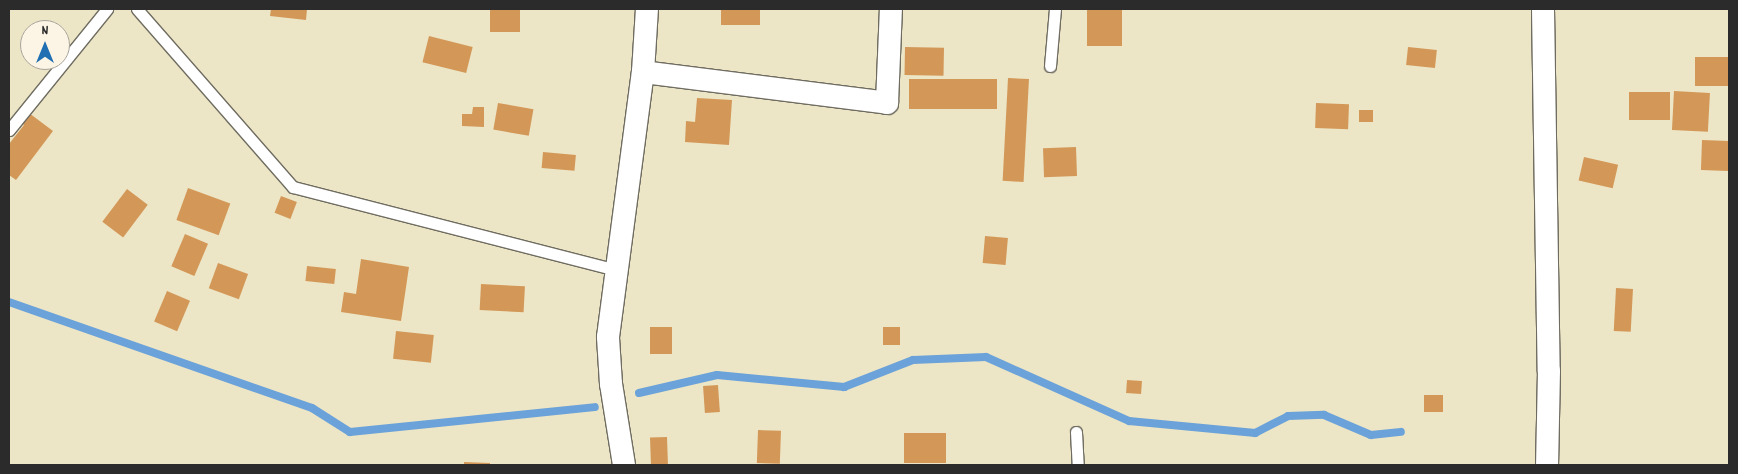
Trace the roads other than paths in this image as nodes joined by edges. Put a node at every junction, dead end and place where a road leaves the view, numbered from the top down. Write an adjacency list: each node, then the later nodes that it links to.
1 (107, 9): 9 (lane)
2 (137, 9): 10 (lane)
3 (646, 9): 8 (street)
4 (891, 9): 8 (street)
5 (1056, 9): 7 (lane)
6 (1543, 9): 14 (street)
7 (1050, 66)
8 (643, 72): 10 (street)
9 (9, 130)
10 (617, 270): 12 (street)
11 (1076, 432): 13 (lane)
12 (624, 465)
13 (1078, 465)
14 (1547, 465)

